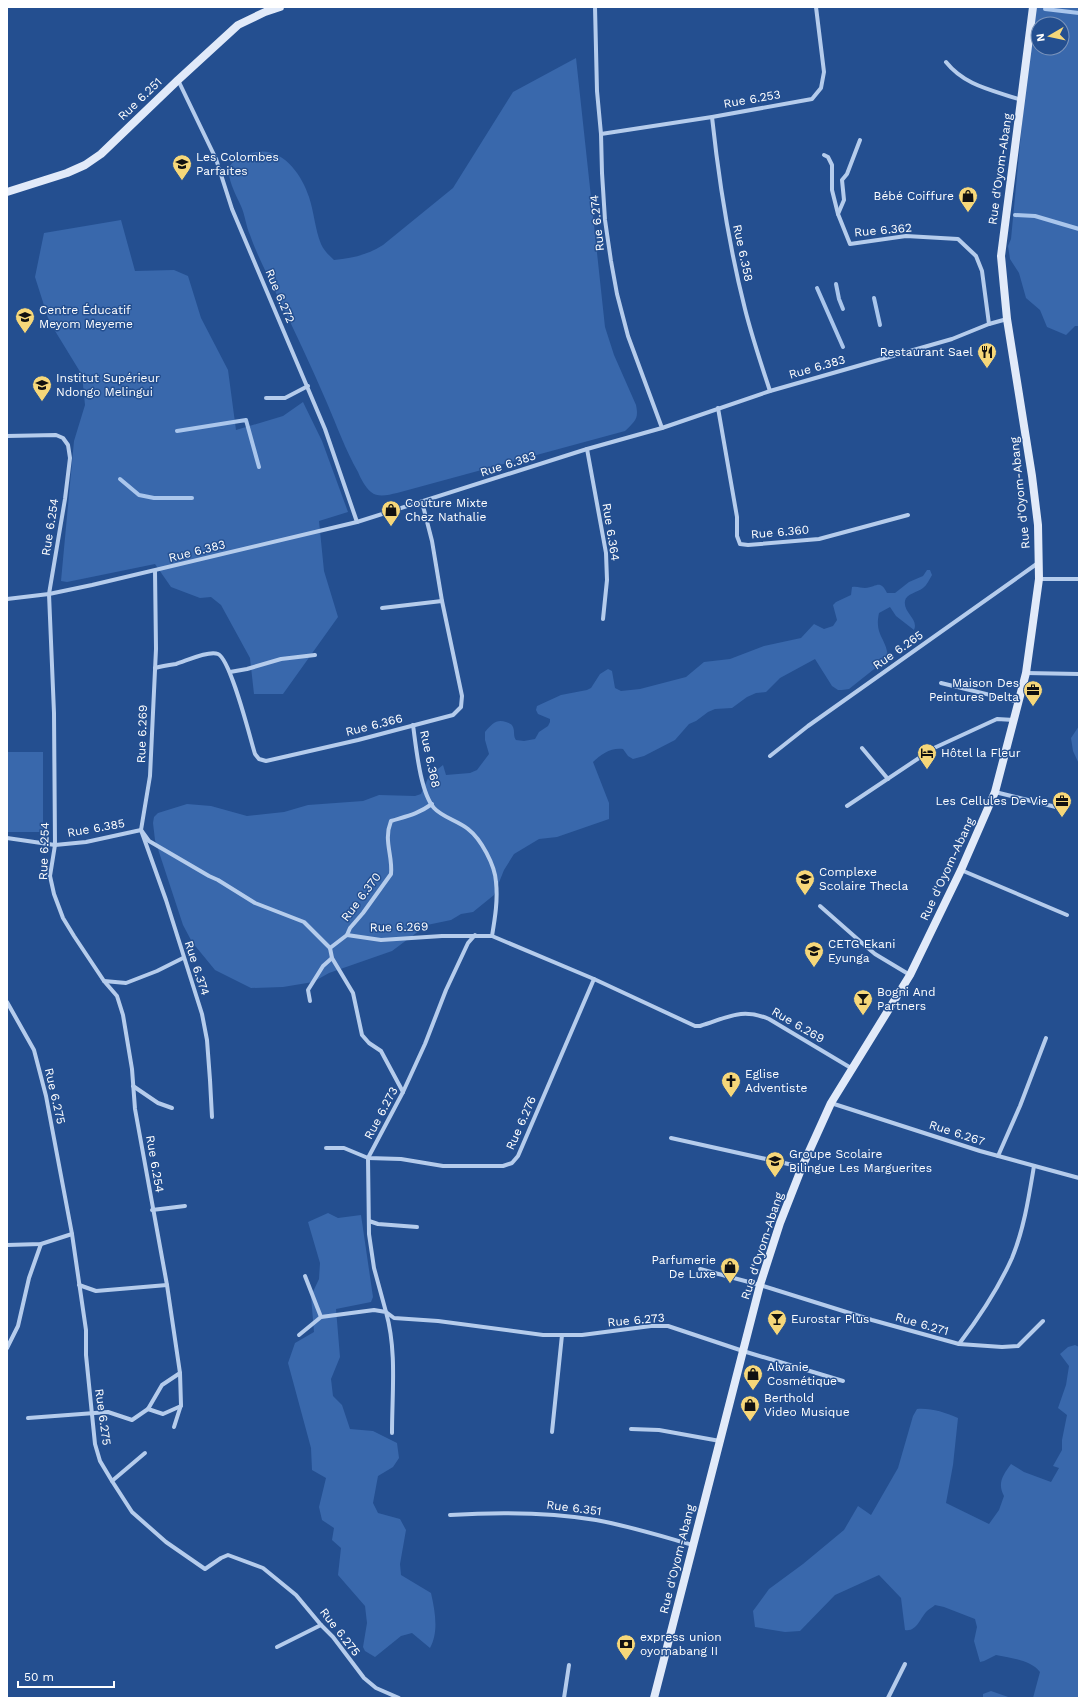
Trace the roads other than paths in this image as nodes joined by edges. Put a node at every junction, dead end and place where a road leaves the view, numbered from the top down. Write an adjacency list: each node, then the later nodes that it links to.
1 (280, 7): 6 (main road, Rue 6.251)
2 (595, 7): 9 (street, Rue 6.274)
3 (816, 7): 8 (street, Rue 6.253)
4 (1033, 7): 7 (main road, Rue d'Oyom-Abang)
5 (946, 62): 7 (street)
6 (178, 80): 12 (main road, Rue 6.251); 16 (street, Rue 6.272)
7 (1022, 100): 14 (main road, Rue d'Oyom-Abang)
8 (712, 117): 9 (street, Rue 6.253); 17 (street, Rue 6.358)
9 (602, 134): 20 (street, Rue 6.274)
10 (860, 140): 13 (street)
11 (824, 155): 13 (street)
12 (7, 192)
13 (838, 214): 15 (street, Rue 6.362)
14 (1007, 319): 15 (street, Rue 6.383); 26 (main road, Rue d'Oyom-Abang)
15 (989, 324): 17 (street, Rue 6.383)
16 (308, 386): 18 (street); 25 (street, Rue 6.272)
17 (770, 391): 19 (street, Rue 6.383)
18 (266, 398)
19 (718, 408): 20 (street, Rue 6.383); 24 (street, Rue 6.360)
20 (662, 428): 22 (street, Rue 6.383)
21 (7, 436): 30 (street, Rue 6.254)
22 (587, 449): 23 (street, Rue 6.383); 34 (street, Rue 6.364)
23 (422, 502): 25 (street, Rue 6.383); 32 (street, Rue 6.366)
24 (908, 515)
25 (357, 522): 27 (street, Rue 6.383)
26 (1039, 563): 28 (main road, Rue d'Oyom-Abang); 45 (street, Rue 6.265)
27 (155, 571): 30 (street, Rue 6.383); 36 (street, Rue 6.269)
28 (1039, 579): 29 (street); 38 (main road, Rue d'Oyom-Abang)
29 (1079, 579)
30 (49, 594): 31 (street, Rue 6.383); 53 (street, Rue 6.254)
31 (7, 599)
32 (442, 602): 33 (street); 43 (street, Rue 6.366)
33 (382, 608)
34 (603, 619)
35 (315, 655): 37 (street)
36 (155, 668): 37 (street, Rue 6.366); 51 (street, Rue 6.269)
37 (230, 672): 43 (street, Rue 6.366)
38 (1026, 673): 39 (street); 41 (main road, Rue d'Oyom-Abang)
39 (1079, 674)
40 (942, 684): 41 (street)
41 (1020, 702): 42 (main road, Rue d'Oyom-Abang)
42 (1014, 720): 46 (street); 47 (main road, Rue d'Oyom-Abang)
43 (413, 726): 48 (street, Rue 6.368)
44 (862, 748): 46 (street)
45 (770, 756)
46 (888, 779): 49 (street)
47 (995, 792): 50 (street); 54 (main road, Rue d'Oyom-Abang)
48 (432, 804): 57 (street, Rue 6.370); 59 (street, Rue 6.368)
49 (847, 806)
50 (1056, 807)
51 (141, 830): 53 (street, Rue 6.385); 60 (street); 61 (street, Rue 6.374)
52 (7, 838): 53 (street, Rue 6.385)
53 (55, 845): 65 (street, Rue 6.254)
54 (961, 870): 56 (street); 63 (main road, Rue d'Oyom-Abang)
55 (820, 906): 63 (street)
56 (1067, 915)
57 (347, 935): 58 (street, Rue 6.269); 60 (street)
58 (476, 935): 59 (street, Rue 6.269); 71 (street, Rue 6.273)
59 (492, 936): 64 (street, Rue 6.269)
60 (330, 948): 62 (street)
61 (183, 958): 65 (street); 74 (street, Rue 6.374)
62 (332, 958): 66 (street); 71 (street)
63 (910, 975): 69 (main road, Rue d'Oyom-Abang)
64 (594, 979): 69 (street, Rue 6.269); 78 (street, Rue 6.276)
65 (104, 981): 70 (street, Rue 6.254)
66 (310, 1001)
67 (7, 1002): 86 (street, Rue 6.275)
68 (1046, 1038): 77 (street)
69 (851, 1068): 72 (main road, Rue d'Oyom-Abang)
70 (133, 1086): 73 (street); 83 (street, Rue 6.254)
71 (403, 1092): 78 (street, Rue 6.273)
72 (831, 1103): 77 (street, Rue 6.267); 80 (main road, Rue d'Oyom-Abang)
73 (172, 1108)
74 (212, 1117)
75 (671, 1138): 80 (street)
76 (326, 1148): 78 (street)
77 (998, 1156): 79 (street, Rue 6.267)
78 (368, 1158): 84 (street, Rue 6.273)
79 (1034, 1166): 81 (street, Rue 6.267); 99 (street, Rue 6.271)
80 (802, 1167): 93 (main road, Rue d'Oyom-Abang)
81 (1079, 1178)
82 (185, 1206): 83 (street)
83 (152, 1210): 92 (street, Rue 6.254)
84 (369, 1221): 85 (street); 94 (street, Rue 6.273)
85 (416, 1227)
86 (72, 1234): 87 (street); 91 (street, Rue 6.275)
87 (41, 1244): 88 (street); 100 (street)
88 (7, 1245)
89 (700, 1269): 93 (street, Rue 6.271)
90 (305, 1276): 95 (street)
91 (79, 1285): 92 (street); 106 (street, Rue 6.275)
92 (167, 1285): 102 (street, Rue 6.254)
93 (760, 1285): 99 (street, Rue 6.271); 101 (main road, Rue d'Oyom-Abang)
94 (386, 1312): 95 (street); 98 (street, Rue 6.273); 111 (street, Rue 6.273)
95 (321, 1317): 97 (street)
96 (1043, 1320): 99 (street)
97 (299, 1335)
98 (562, 1335): 101 (street, Rue 6.273); 110 (street)
99 (959, 1344)
100 (7, 1348)
101 (742, 1352): 103 (street, Rue 6.273); 112 (main road, Rue d'Oyom-Abang)
102 (180, 1373): 104 (street, Rue 6.254); 105 (street)
103 (842, 1381)
104 (181, 1405): 105 (street); 108 (street, Rue 6.254)
105 (148, 1409): 106 (street)
106 (92, 1414): 107 (street); 114 (street, Rue 6.275)
107 (28, 1418)
108 (174, 1426)
109 (631, 1429): 112 (street)
110 (552, 1432)
111 (392, 1433)
112 (720, 1441): 116 (main road, Rue d'Oyom-Abang)
113 (146, 1453): 114 (street)
114 (112, 1481): 117 (street, Rue 6.275)
115 (450, 1515): 116 (street, Rue 6.351)
116 (694, 1545): 123 (main road, Rue d'Oyom-Abang)
117 (321, 1625): 118 (street); 121 (street, Rue 6.275)
118 (277, 1647)
119 (905, 1664): 124 (street)
120 (569, 1666): 122 (street)
121 (399, 1698)
122 (564, 1698)
123 (654, 1698)
124 (888, 1698)

